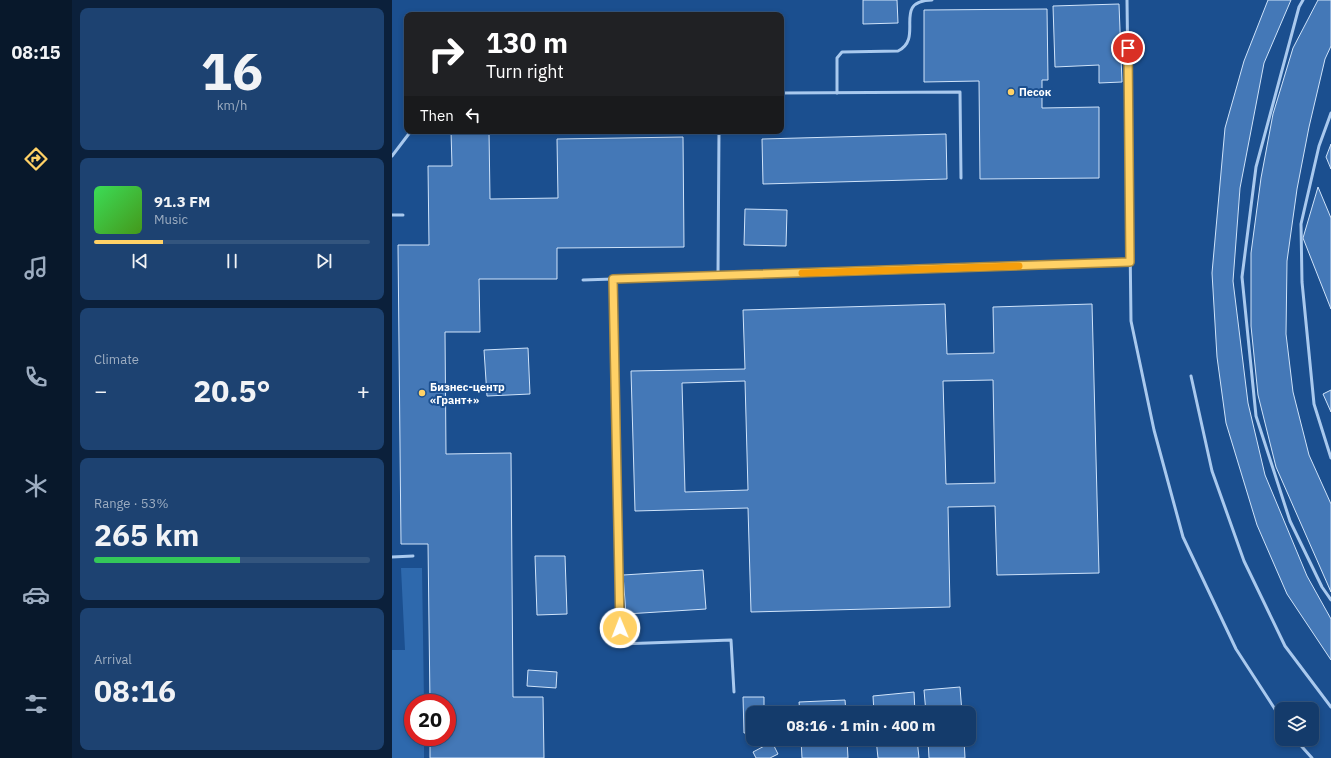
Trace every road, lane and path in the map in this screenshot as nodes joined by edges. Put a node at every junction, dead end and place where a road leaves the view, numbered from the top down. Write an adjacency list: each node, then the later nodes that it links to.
1 (932, 0): 5 (lane)
2 (1127, 0): 13 (lane)
3 (1303, 0): 21 (lane)
4 (784, 93): 5 (lane)
5 (837, 93): 10 (lane)
6 (1331, 112): 18 (lane)
7 (409, 134): 9 (lane)
8 (719, 134): 14 (lane)
9 (392, 156)
10 (961, 178)
11 (392, 215): 12 (lane)
12 (403, 215)
13 (1130, 262): 14 (lane); 24 (lane)
14 (718, 275): 15 (lane)
15 (613, 279): 16 (lane); 22 (lane)
16 (583, 280)
17 (1191, 376): 23 (lane)
18 (1331, 458)
19 (413, 556): 20 (lane)
20 (392, 557)
21 (1331, 600)
22 (734, 692)
23 (1331, 707)
24 (1275, 709)
25 (1301, 746): 26 (lane)
26 (1312, 758)

